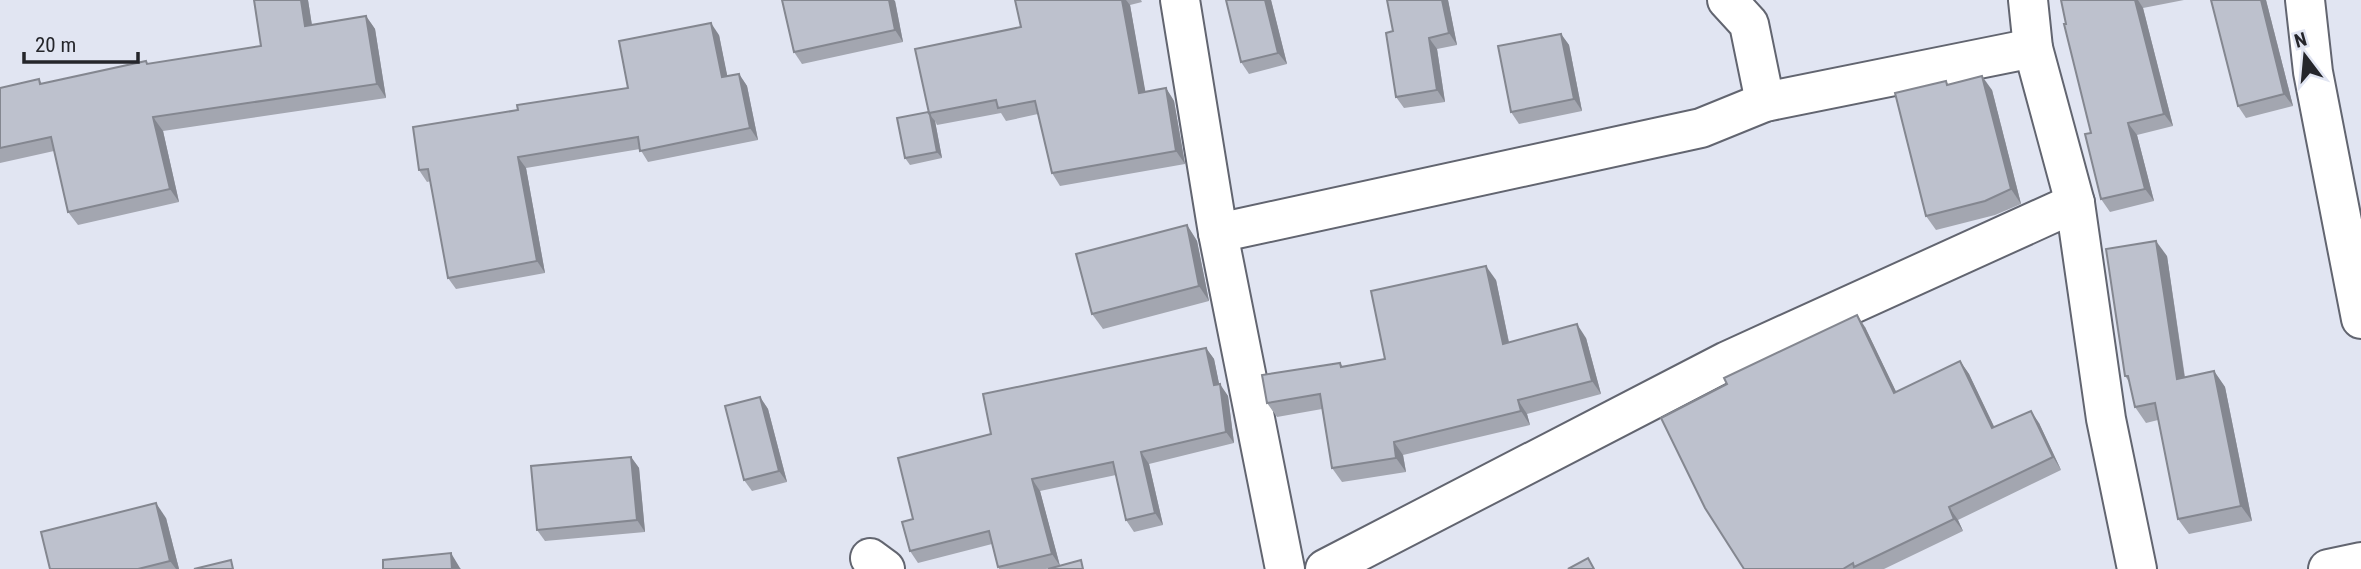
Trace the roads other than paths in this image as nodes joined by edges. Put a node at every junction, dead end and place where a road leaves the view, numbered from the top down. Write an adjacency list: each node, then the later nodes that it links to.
1 (1180, 0): 8 (street)
2 (1727, 0): 6 (street)
3 (2028, 0): 5 (street)
4 (2305, 0): 9 (street)
5 (2033, 48): 6 (street); 7 (street)
6 (1765, 102): 8 (street)
7 (2075, 203): 12 (street); 13 (street)
8 (1218, 233): 11 (street)
9 (2361, 319)
10 (2361, 562): 14 (street)
11 (1285, 569)
12 (1325, 569)
13 (2137, 569)
14 (2328, 569)

